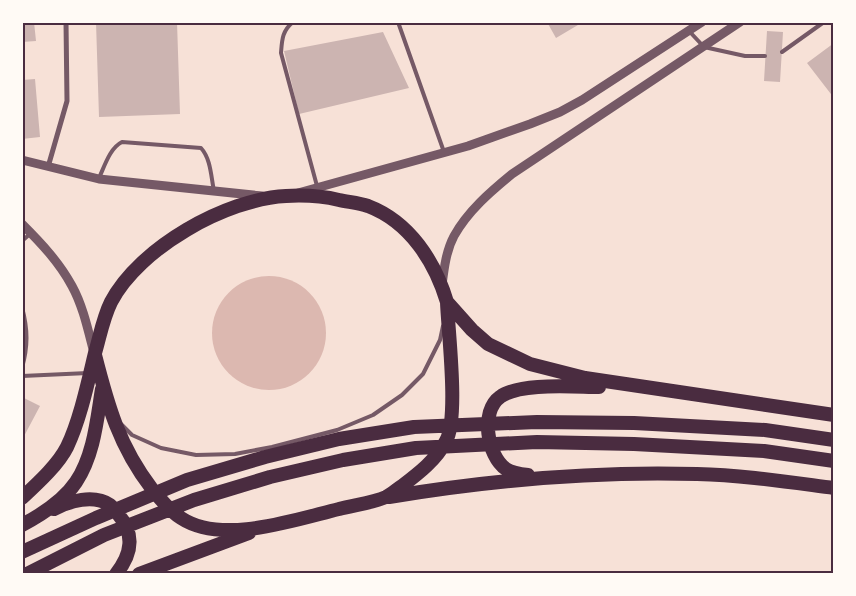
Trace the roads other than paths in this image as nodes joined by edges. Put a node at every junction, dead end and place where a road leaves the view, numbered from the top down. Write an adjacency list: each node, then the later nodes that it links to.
1 (66, 22): 13 (street)
2 (398, 22): 11 (lane)
3 (702, 22): 7 (street)
4 (740, 22): 8 (street)
5 (824, 22): 9 (lane)
6 (292, 23): 15 (lane)
7 (689, 31): 8 (lane); 11 (street)
8 (704, 46): 10 (lane); 21 (street)
9 (782, 52)
10 (765, 56)
11 (444, 152): 15 (street)
12 (22, 160): 13 (street)
13 (48, 168): 14 (street)
14 (99, 179): 16 (street); 16 (lane)
15 (318, 186): 17 (street)
16 (214, 191): 17 (street)
17 (281, 197): 21 (highway); 24 (highway)
18 (22, 224): 19 (street)
19 (31, 233): 20 (lane); 24 (street)
20 (22, 241)
21 (442, 285): 22 (highway)
22 (447, 302): 29 (highway); 30 (lane); 36 (highway)
23 (22, 307): 25 (lane)
24 (95, 355): 26 (highway); 28 (highway)
25 (22, 368)
26 (90, 373): 27 (lane); 37 (highway)
27 (22, 376)
28 (102, 383): 30 (highway); 38 (highway)
29 (648, 387): 31 (highway); 34 (highway)
30 (111, 414): 40 (highway)
31 (834, 416)
32 (834, 440): 41 (highway)
33 (834, 461): 42 (highway)
34 (545, 477): 35 (highway); 36 (highway)
35 (834, 488)
36 (386, 497): 40 (highway)
37 (22, 498)
38 (36, 518): 39 (highway); 43 (highway)
39 (22, 525)
40 (266, 527): 44 (highway)
41 (22, 552)
42 (27, 574)
43 (116, 574)
44 (139, 574)

